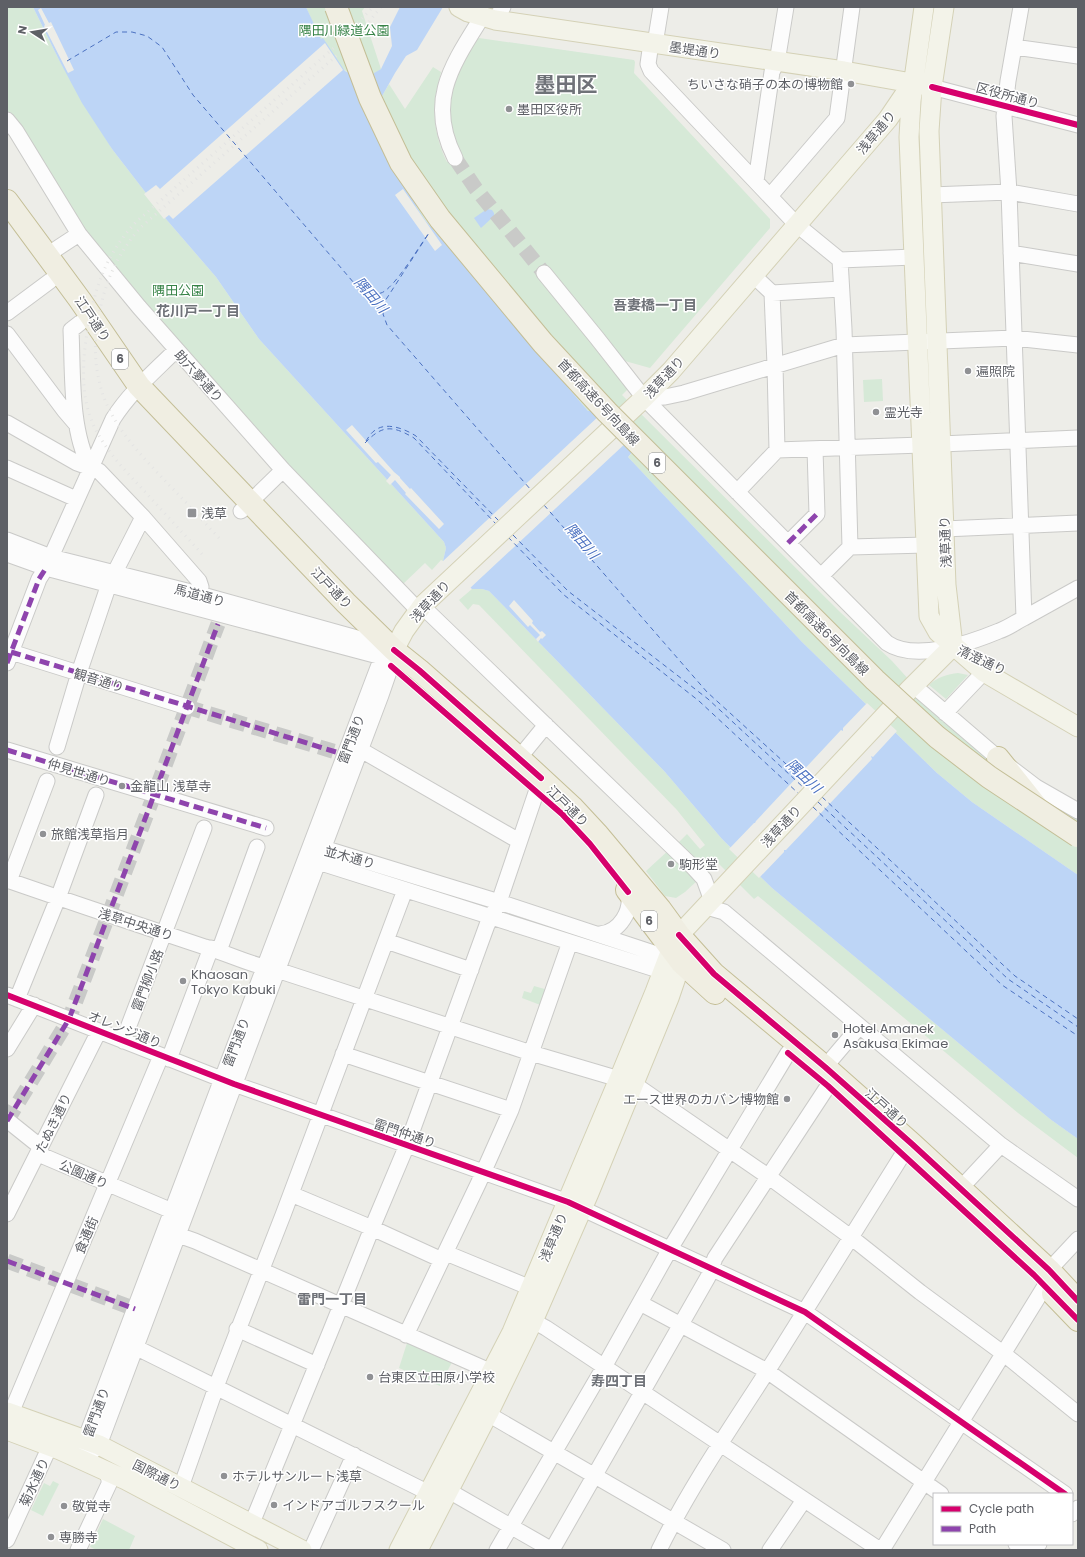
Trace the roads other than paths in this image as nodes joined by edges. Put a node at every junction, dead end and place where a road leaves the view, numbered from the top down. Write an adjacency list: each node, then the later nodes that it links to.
1 (336, 7): 108 (highway, 首都高速6号向島線 / 6, bridge)
2 (350, 7): 105 (highway, 首都高速6号向島線 / 6)
3 (459, 7): 10 (main road, 墨堤通り)
4 (661, 7): 11 (street)
5 (786, 7): 14 (street)
6 (852, 7): 15 (street)
7 (924, 7): 16 (main road, 浅草通り)
8 (944, 7): 17 (main road, 浅草通り)
9 (1021, 7): 12 (street)
10 (494, 14): 11 (main road, 墨堤通り); 21 (street)
11 (653, 43): 14 (main road, 墨堤通り); 22 (street)
12 (1014, 47): 13 (street); 18 (street)
13 (1078, 56)
14 (777, 62): 15 (main road, 墨堤通り); 22 (street)
15 (844, 71): 16 (main road, 墨堤通り); 25 (street)
16 (913, 82): 17 (main road, 墨堤通り); 29 (main road, 浅草通り); 33 (main road, 浅草通り)
17 (932, 87): 18 (street, 区役所通り); 24 (main road, 浅草通り)
18 (1005, 106): 20 (street, 区役所通り); 23 (street)
19 (7, 120): 30 (street, 助六夢通り)
20 (1078, 125)
21 (455, 158)
22 (756, 182): 25 (street)
23 (1009, 192): 24 (street); 27 (street); 31 (street)
24 (931, 195): 45 (main road, 浅草通り)
25 (770, 196): 29 (street)
26 (7, 201): 32 (highway, 江戸通り / 6)
27 (1078, 204)
28 (7, 222): 38 (highway, 江戸通り / 6)
29 (796, 224): 34 (street); 37 (main road, 浅草通り)
30 (79, 234): 32 (street); 49 (street, 助六夢通り)
31 (1011, 253): 35 (street); 44 (street)
32 (47, 255): 51 (highway, 江戸通り / 6)
33 (914, 257): 34 (street); 46 (main road, 浅草通り)
34 (840, 260): 39 (street)
35 (1078, 264)
36 (544, 273): 52 (street)
37 (753, 275): 40 (street); 52 (main road, 浅草通り)
38 (50, 281): 41 (street); 42 (highway, 江戸通り / 6)
39 (841, 289): 40 (street); 47 (street)
40 (772, 293): 50 (street)
41 (7, 313)
42 (80, 322): 51 (highway, 江戸通り / 6); 54 (street)
43 (7, 334): 54 (street)
44 (1014, 338): 45 (street); 48 (street); 56 (street)
45 (937, 340): 46 (street); 57 (main road, 浅草通り)
46 (918, 341): 47 (street); 58 (main road, 浅草通り)
47 (844, 345): 50 (street); 59 (street)
48 (1078, 345)
49 (176, 350): 51 (street); 64 (street, 助六夢通り)
50 (776, 365): 52 (street); 61 (street)
51 (135, 390): 62 (street); 67 (highway, 江戸通り / 6)
52 (644, 398): 65 (street); 82 (main road, 浅草通り)
53 (7, 423): 62 (street)
54 (76, 424): 62 (street)
55 (1078, 438): 56 (street)
56 (1018, 441): 57 (street); 70 (street)
57 (941, 444): 71 (main road, 浅草通り)
58 (922, 445): 59 (street); 74 (main road, 浅草通り)
59 (847, 447): 60 (street); 75 (street)
60 (815, 449): 61 (street); 73 (street)
61 (777, 450): 65 (street)
62 (90, 467): 66 (street); 68 (street)
63 (7, 468): 66 (street)
64 (283, 470): 67 (street); 82 (street, 助六夢通り)
65 (737, 492): 73 (street)
66 (76, 499): 77 (street)
67 (246, 506): 84 (highway, 江戸通り / 6); 87 (highway, 江戸通り / 6)
68 (144, 517): 79 (street); 81 (street)
69 (1078, 523): 70 (street)
70 (1021, 525): 71 (street); 83 (street)
71 (944, 529): 85 (main road, 浅草通り)
72 (7, 540): 77 (street, 馬道通り)
73 (788, 543): 78 (street)
74 (926, 545): 75 (street); 85 (main road, 浅草通り)
75 (850, 547): 78 (street)
76 (7, 554): 77 (street, 馬道通り)
77 (48, 563): 79 (street, 馬道通り); 86 (street)
78 (822, 576): 85 (street)
79 (111, 579): 81 (street, 馬道通り); 87 (street, 馬道通り); 89 (street)
80 (1075, 593): 83 (street)
81 (199, 594): 84 (street, 馬道通り)
82 (420, 608): 87 (main road, 浅草通り); 94 (street, 助六夢通り)
83 (1024, 618): 85 (street)
84 (364, 640): 87 (highway, 江戸通り / 6)
85 (953, 646): 88 (main road, 清澄通り); 90 (main road, 浅草通り); 92 (main road, 清澄通り)
86 (9, 656): 89 (street, 観音通り)
87 (389, 658): 98 (street, 雷門通り); 99 (highway, 江戸通り / 6); 102 (highway, 江戸通り / 6); 112 (street, 雷門通り)
88 (984, 672): 93 (street); 95 (main road, 清澄通り)
89 (79, 673): 91 (street, 観音通り); 96 (street)
90 (911, 688): 93 (street); 124 (main road, 浅草通り)
91 (187, 707)
92 (1078, 712)
93 (945, 713): 100 (street)
94 (546, 725): 99 (street); 124 (street, 助六夢通り)
95 (1078, 727)
96 (57, 747)
97 (7, 750): 107 (street, 仲見世通り)
98 (361, 750): 109 (street); 112 (street, 雷門通り)
99 (519, 758): 102 (highway, 江戸通り / 6)
100 (998, 758): 104 (street); 110 (highway)
101 (47, 781): 114 (street)
102 (539, 784): 109 (street); 116 (highway, 江戸通り / 6); 124 (highway, 江戸通り / 6)
103 (96, 796): 117 (street)
104 (1078, 812)
105 (1078, 820)
106 (204, 828): 120 (street, 雷門柳小路)
107 (266, 828)
108 (1078, 836)
109 (519, 841): 118 (street)
110 (1078, 843)
111 (257, 847): 125 (street, 食通街)
112 (316, 848): 113 (street, 雷門通り); 118 (street, 並木通り); 127 (street, 雷門通り)
113 (318, 862): 115 (street, 並木通り); 127 (street, 雷門通り)
114 (8, 881): 117 (street, 浅草中央通り)
115 (405, 890): 119 (street, 並木通り); 122 (street)
116 (628, 892): 121 (street); 124 (highway, 江戸通り / 6)
117 (58, 898): 120 (street, 浅草中央通り); 130 (street)
118 (499, 902): 119 (street); 121 (street, 並木通り)
119 (491, 917): 123 (street, 並木通り); 128 (street)
120 (164, 933): 125 (street, 浅草中央通り); 136 (street, 雷門柳小路)
121 (606, 936): 124 (street, 並木通り); 126 (street)
122 (386, 941): 128 (street); 131 (street)
123 (570, 942): 126 (street, 並木通り); 139 (street)
124 (684, 942): 126 (street, 並木通り); 129 (highway); 133 (street); 144 (main road, 浅草通り)
125 (215, 950): 127 (street, 浅草中央通り); 141 (street, 食通街)
126 (610, 954)
127 (270, 969): 131 (street, 浅草中央通り); 143 (street, 雷門通り)
128 (471, 970): 134 (street)
129 (714, 983): 138 (highway, 江戸通り); 142 (highway, 江戸通り)
130 (12, 997): 132 (street, オレンジ通り)
131 (364, 998): 134 (street, 浅草中央通り); 140 (street)
132 (34, 1005): 135 (street, オレンジ通り); 137 (street)
133 (859, 1026): 142 (street); 150 (street)
134 (451, 1027): 139 (street, 浅草中央通り); 145 (street)
135 (99, 1031): 136 (street, オレンジ通り); 152 (street, たぬき通り)
136 (123, 1041): 141 (street, オレンジ通り)
137 (7, 1049)
138 (788, 1052): 142 (highway, 江戸通り); 153 (street)
139 (531, 1053): 144 (street, 浅草中央通り); 146 (street)
140 (343, 1054): 145 (street); 147 (street)
141 (165, 1058): 143 (street, オレンジ通り); 156 (street, 食通街)
142 (826, 1076): 151 (highway, 江戸通り); 155 (street)
143 (228, 1082): 147 (street, 雷門仲通り); 161 (street, 雷門通り); 164 (street, 雷門通り)
144 (626, 1082): 153 (street, 浅草中央通り); 160 (main road, 浅草通り)
145 (430, 1084): 146 (street); 149 (street)
146 (511, 1110): 154 (street)
147 (320, 1115): 149 (street, 雷門仲通り); 158 (street)
148 (7, 1121): 152 (street, 公園通り)
149 (407, 1145): 154 (street, 雷門仲通り); 163 (street)
150 (1001, 1145): 157 (street); 159 (street)
151 (908, 1149): 157 (highway, 江戸通り); 165 (street); 171 (highway, 江戸通り)
152 (40, 1150): 156 (street, 公園通り); 162 (street, たぬき通り)
153 (729, 1150): 155 (street, 浅草中央通り); 167 (street)
154 (483, 1172): 160 (street, 雷門仲通り); 168 (street)
155 (768, 1177): 165 (street, 浅草中央通り); 169 (street)
156 (107, 1184): 161 (street, 公園通り); 192 (street, 食通街)
157 (960, 1189): 171 (highway, 江戸通り)
158 (290, 1194): 163 (street); 170 (street)
159 (1078, 1199)
160 (575, 1205): 167 (street, 雷門仲通り); 172 (main road, 浅草通り); 178 (main road, 浅草通り)
161 (172, 1212): 182 (street, 雷門通り)
162 (7, 1214)
163 (372, 1228): 168 (street); 175 (street)
164 (178, 1235): 170 (street); 182 (street, 雷門通り)
165 (852, 1238): 176 (street); 183 (street, 浅草中央通り)
166 (1078, 1239): 171 (street)
167 (670, 1249): 169 (street, 雷門仲通り); 174 (street)
168 (444, 1256): 172 (street); 181 (street)
169 (711, 1268): 176 (street, 雷門仲通り); 179 (street)
170 (261, 1270): 175 (street); 180 (street)
171 (1047, 1278): 173 (highway, 江戸通り); 177 (highway, 江戸通り); 183 (street)
172 (531, 1288): 187 (main road, 浅草通り)
173 (1078, 1301)
174 (640, 1303): 179 (street); 185 (street)
175 (341, 1305): 181 (street); 184 (street)
176 (805, 1312): 186 (street); 193 (street, 雷門仲通り)
177 (1078, 1320)
178 (533, 1321): 185 (street); 190 (main road, 浅草通り)
179 (681, 1325): 186 (street); 189 (street)
180 (237, 1329): 184 (street); 188 (street)
181 (406, 1335): 187 (street)
182 (129, 1344): 188 (street); 195 (street, 雷門通り)
183 (1004, 1354): 191 (street, 浅草中央通り); 193 (street)
184 (318, 1364): 194 (street)
185 (604, 1366): 189 (street); 198 (street)
186 (767, 1371): 196 (street); 202 (street)
187 (492, 1372): 205 (main road, 浅草通り)
188 (216, 1386): 194 (street); 203 (street)
189 (642, 1392): 196 (street); 201 (street)
190 (488, 1414): 198 (street); 204 (main road, 浅草通り)
191 (1078, 1414)
192 (8, 1418): 195 (main road, 国際通り); 197 (main road, 国際通り)
193 (962, 1423): 202 (street); 207 (street, 雷門仲通り)
194 (293, 1425): 199 (street); 210 (street)
195 (92, 1442): 200 (street, 雷門通り); 203 (main road, 国際通り)
196 (720, 1444): 208 (street); 209 (street)
197 (50, 1446): 200 (main road, 国際通り); 212 (street, 菊水通り)
198 (554, 1452): 201 (street); 211 (street)
199 (354, 1455): 205 (street); 216 (street)
200 (84, 1460): 213 (main road, 国際通り); 214 (street)
201 (594, 1476): 209 (street); 220 (street)
202 (924, 1483): 206 (street); 224 (street)
203 (181, 1487): 210 (main road, 国際通り)
204 (448, 1490): 211 (street); 218 (main road, 浅草通り)
205 (429, 1493): 217 (main road, 浅草通り)
206 (939, 1493)
207 (1064, 1493)
208 (804, 1500): 223 (street); 224 (street)
209 (674, 1520): 221 (street); 222 (street)
210 (252, 1524): 215 (main road, 国際通り)
211 (511, 1526): 219 (street); 220 (street)
212 (7, 1540)
213 (246, 1547)
214 (78, 1550)
215 (302, 1550)
216 (311, 1550)
217 (399, 1550)
218 (418, 1550)
219 (497, 1550)
220 (552, 1550)
221 (659, 1550)
222 (723, 1550)
223 (770, 1550)
224 (881, 1550)

